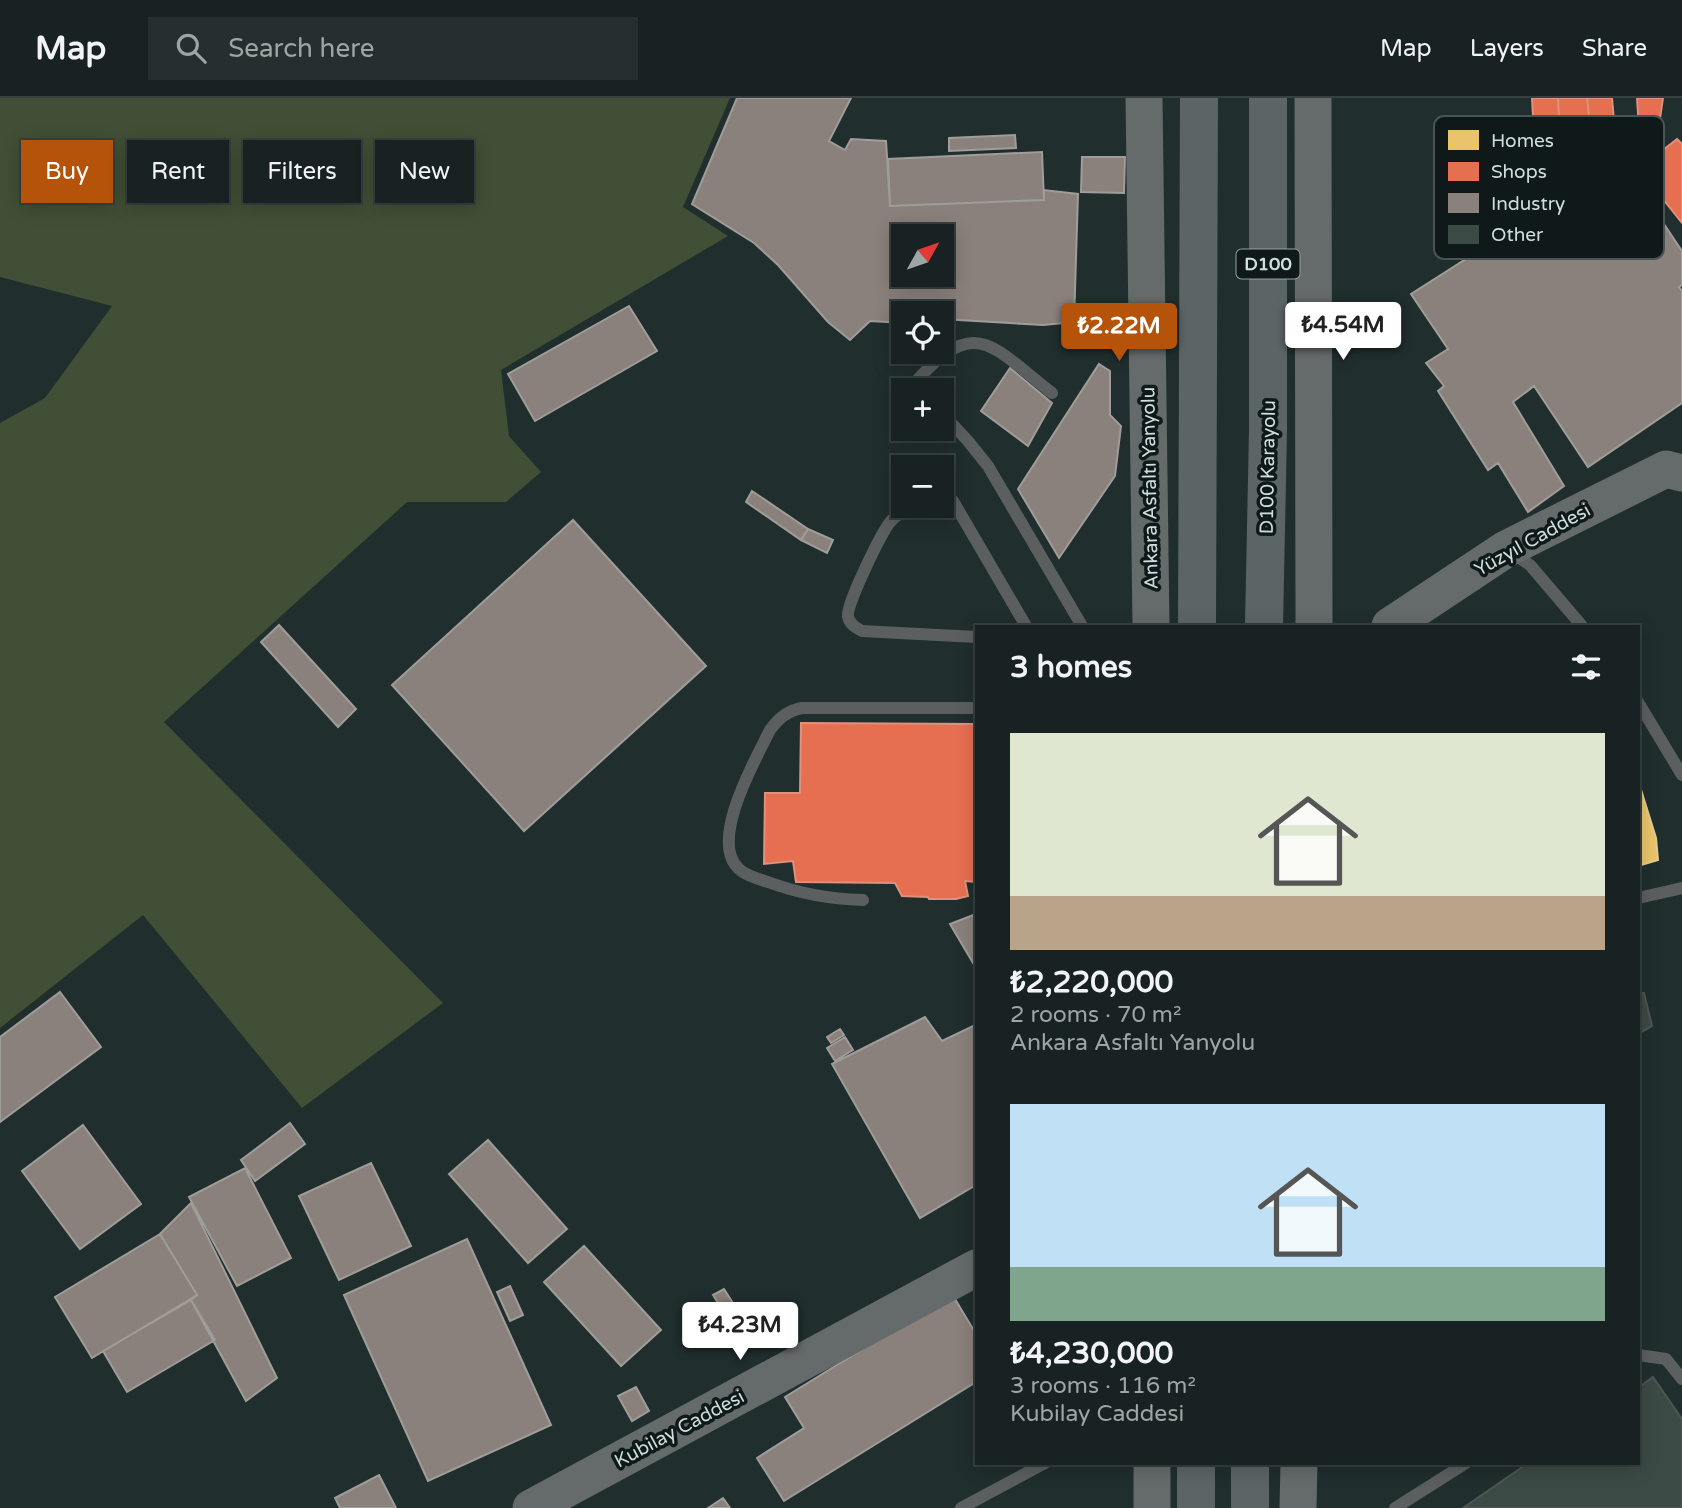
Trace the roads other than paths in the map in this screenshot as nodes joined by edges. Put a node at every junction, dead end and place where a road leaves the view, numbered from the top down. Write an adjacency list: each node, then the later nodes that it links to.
1 (1144, 98): 15 (main road, Ankara Asfaltı Yanyolu)
2 (1199, 98): 16 (highway)
3 (1268, 98): 8 (highway, D100 Karayolu / D100)
4 (1313, 98): 19 (main road)
5 (920, 378): 6 (lane)
6 (1052, 393)
7 (954, 425): 14 (lane)
8 (1269, 429): 17 (highway, D100 Karayolu / D100); 18 (highway, D100)
9 (1682, 472): 12 (main road, Yüzyıl Caddesi)
10 (954, 503): 13 (lane)
11 (895, 518): 22 (lane)
12 (1506, 550): 20 (main road, Yüzyıl Caddesi); 21 (lane)
13 (1025, 625)
14 (1082, 625)
15 (1151, 625)
16 (1197, 625)
17 (1264, 625)
18 (1282, 625)
19 (1314, 625)
20 (1392, 625)
21 (1581, 625)
22 (975, 636)
23 (1640, 705): 25 (lane)
24 (975, 708): 28 (lane)
25 (1682, 775)
26 (1682, 888): 27 (lane)
27 (1640, 898)
28 (863, 900)
29 (975, 1269): 38 (main road, Kubilay Caddesi)
30 (1640, 1355): 31 (lane)
31 (1682, 1379)
32 (1041, 1465): 39 (lane)
33 (1153, 1465): 40 (main road)
34 (1196, 1465): 41 (highway)
35 (1250, 1465): 42 (highway)
36 (1299, 1465): 43 (main road)
37 (1463, 1465): 44 (lane)
38 (531, 1508)
39 (961, 1508)
40 (1152, 1508)
41 (1196, 1508)
42 (1250, 1508)
43 (1298, 1508)
44 (1395, 1508)

